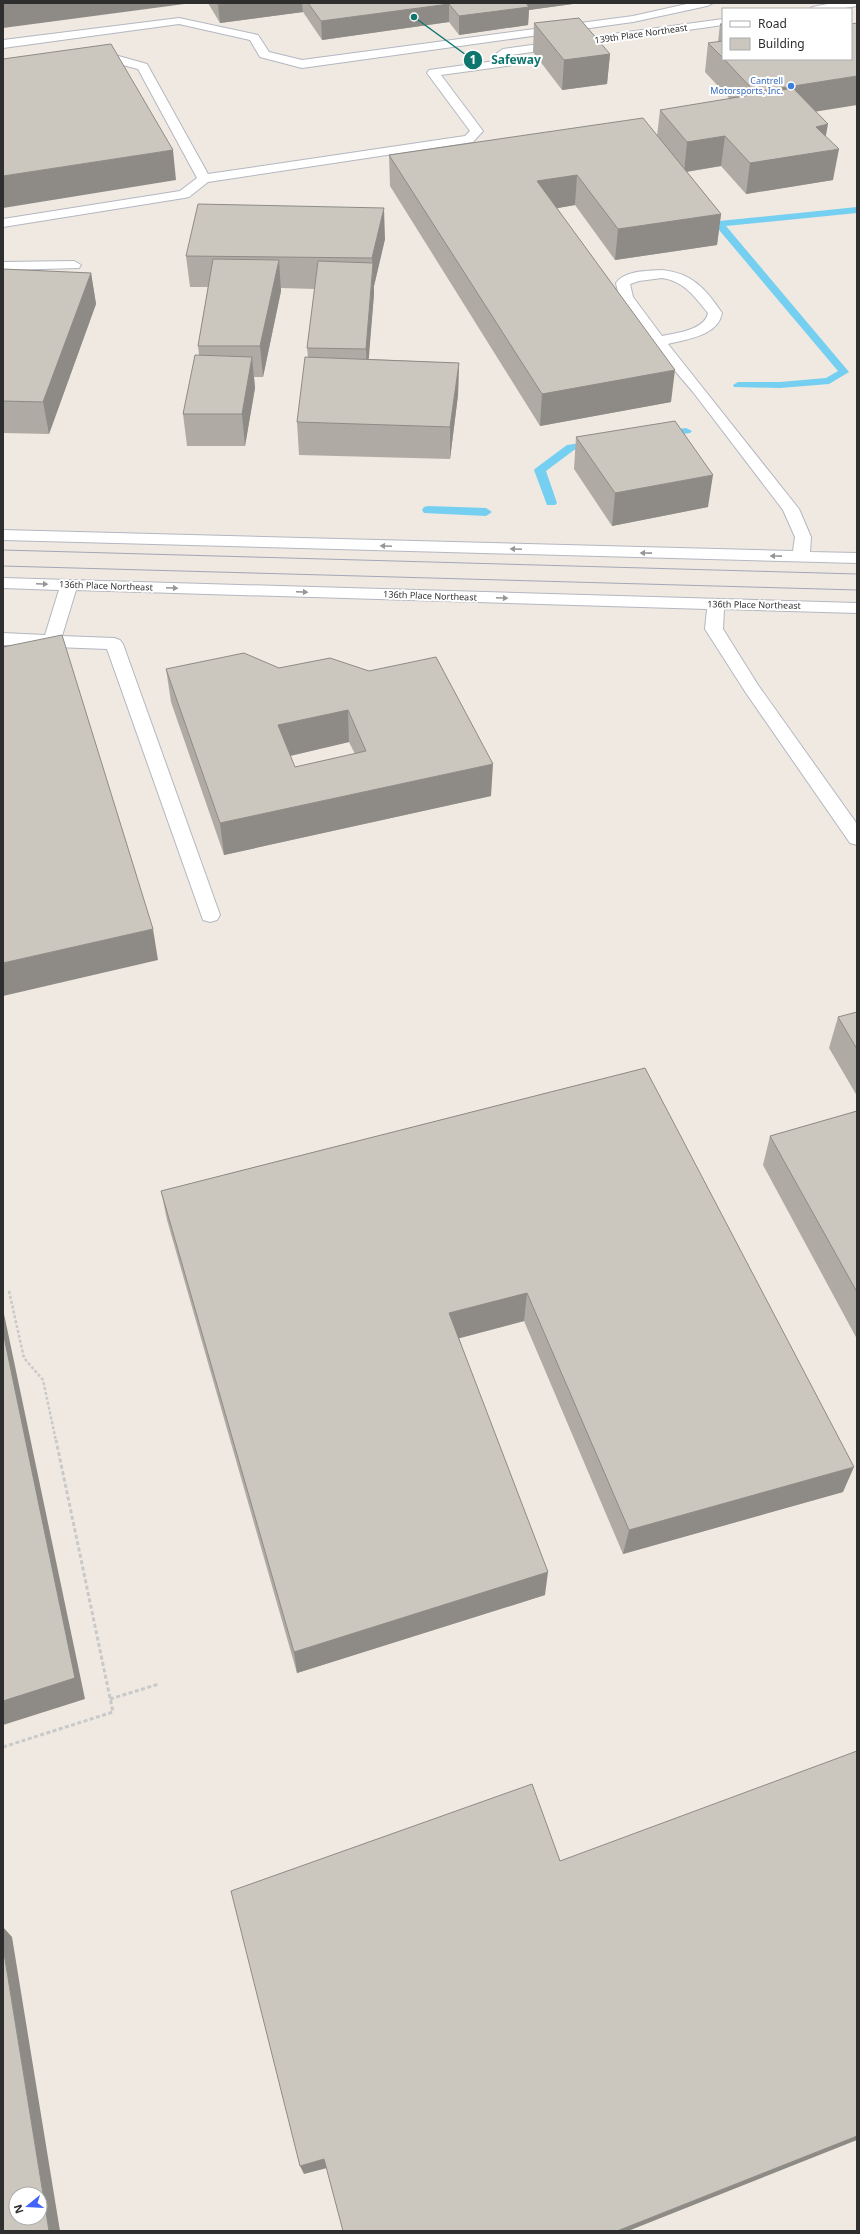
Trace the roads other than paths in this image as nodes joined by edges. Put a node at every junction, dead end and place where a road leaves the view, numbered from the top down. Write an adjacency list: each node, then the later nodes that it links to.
1 (707, 3): 5 (street)
2 (857, 3): 3 (street)
3 (823, 8)
4 (722, 22): 7 (street, 139th Place Northeast)
5 (3, 44)
6 (78, 64): 7 (street)
7 (204, 179): 8 (street)
8 (3, 223)
9 (74, 265): 10 (street)
10 (3, 266)
11 (658, 342): 11 (street); 13 (street)
12 (3, 535): 13 (street, one-way to 12)
13 (801, 557): 14 (street)
14 (857, 558)
15 (3, 583): 16 (street, 136th Place Northeast, one-way to 16)
16 (69, 585): 17 (street, 136th Place Northeast, one-way to 17); 20 (street)
17 (716, 605): 18 (street, 136th Place Northeast); 21 (street)
18 (857, 608)
19 (3, 639): 20 (street)
20 (52, 641): 22 (street)
21 (857, 838)
22 (210, 915)

